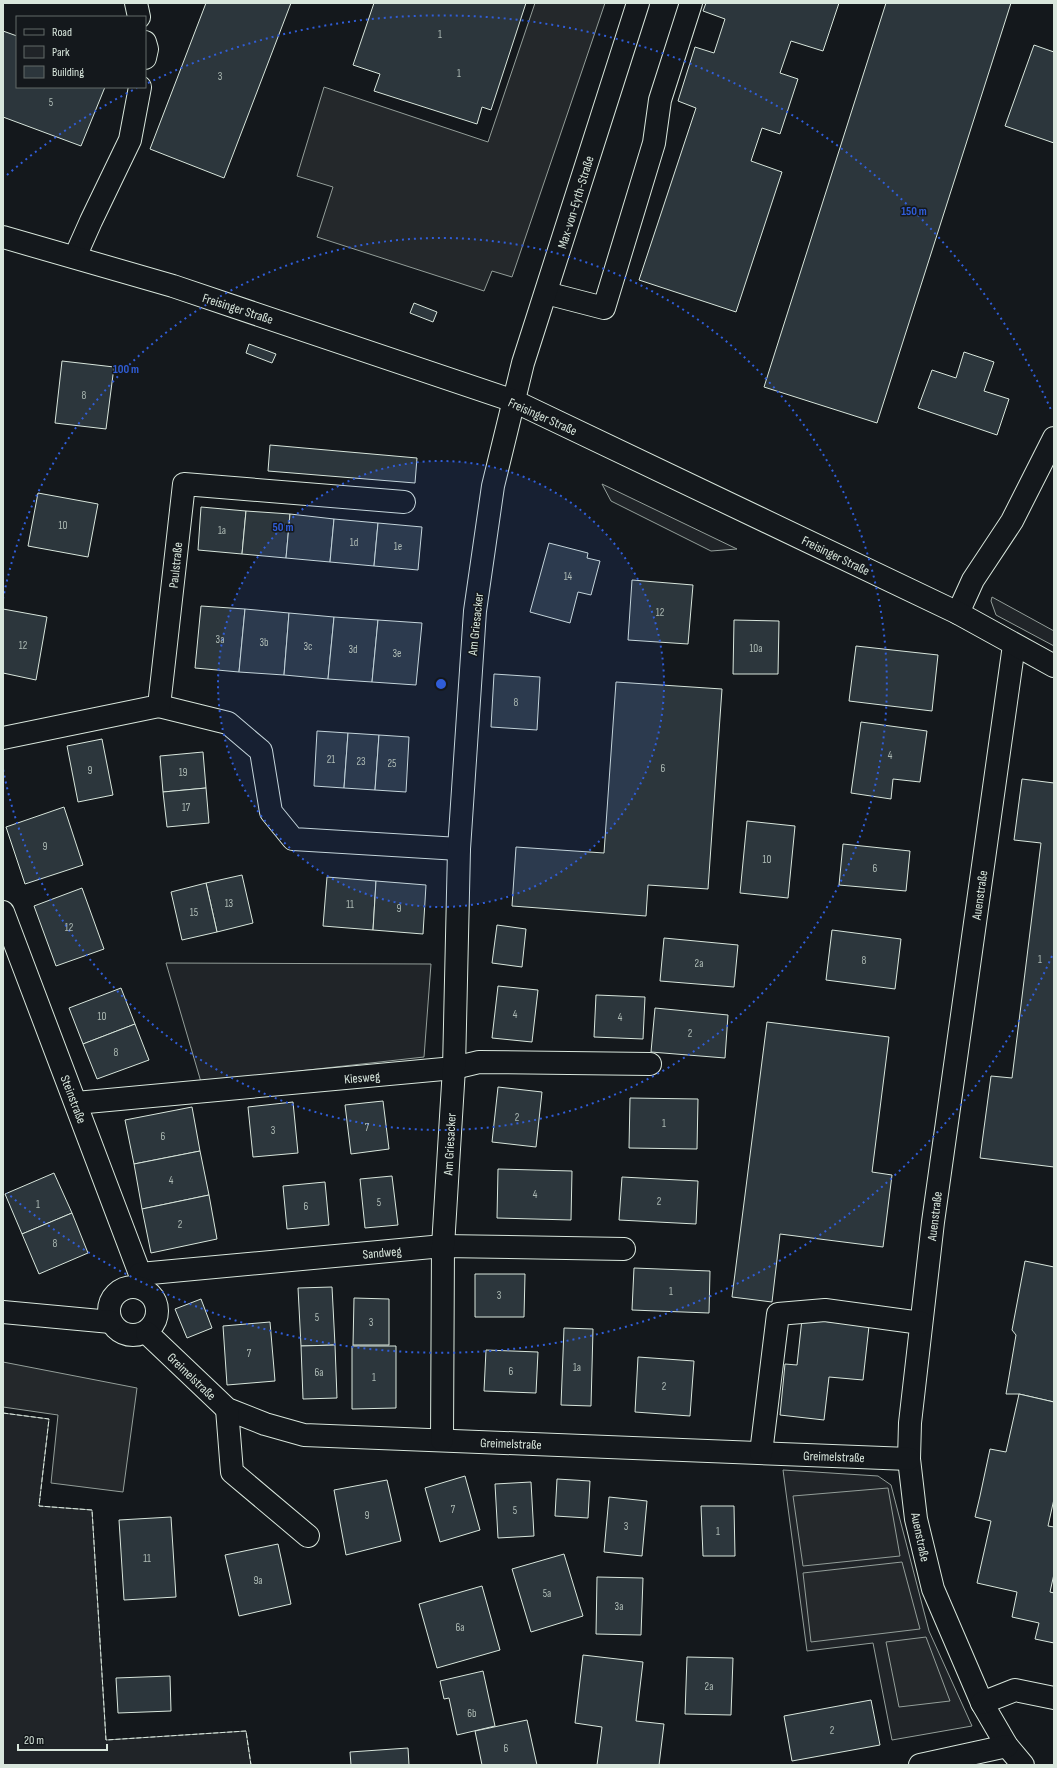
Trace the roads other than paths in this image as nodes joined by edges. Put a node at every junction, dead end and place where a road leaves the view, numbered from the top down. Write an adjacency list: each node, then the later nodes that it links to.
1 (136, 3): 4 (street)
2 (638, 3): 8 (street, Max-von-Eyth-Straße)
3 (691, 3): 8 (street)
4 (139, 16)
5 (140, 88): 7 (street)
6 (3, 236): 7 (street, Freisinger Straße)
7 (75, 257): 9 (street, Freisinger Straße)
8 (546, 293): 9 (street, Max-von-Eyth-Straße)
9 (514, 401): 12 (street, Freisinger Straße); 17 (street, Am Griesacker)
10 (1054, 438): 12 (street)
11 (404, 502): 15 (street, Paulstraße)
12 (958, 613): 13 (street, Freisinger Straße)
13 (1014, 645): 14 (street, Freisinger Straße); 27 (street, Auenstraße)
14 (1054, 666)
15 (159, 706): 16 (street); 17 (street)
16 (3, 738)
17 (459, 849): 20 (street, Am Griesacker)
18 (3, 912): 21 (street, Steinstraße)
19 (650, 1064): 20 (street, Kiesweg)
20 (454, 1068): 21 (street, Kiesweg); 22 (street, Am Griesacker)
21 (76, 1103): 24 (street, Steinstraße)
22 (443, 1246): 23 (street, Sandweg); 24 (street, Sandweg); 30 (street, Am Griesacker)
23 (624, 1249)
24 (139, 1280): 26 (street); 28 (street)
25 (3, 1312): 26 (street)
26 (111, 1322): 28 (street)
27 (921, 1323): 31 (street); 32 (street, Auenstraße)
28 (147, 1333): 29 (street, Greimelstraße)
29 (227, 1409): 30 (street, Greimelstraße); 33 (street)
30 (442, 1440): 31 (street, Greimelstraße)
31 (761, 1453): 32 (street, Greimelstraße)
32 (909, 1459): 35 (street, Auenstraße)
33 (308, 1536)
34 (1054, 1698): 35 (street)
35 (982, 1703): 36 (street, Auenstraße)
36 (1007, 1746): 37 (street); 38 (street, Auenstraße)
37 (920, 1765)
38 (1023, 1765)

